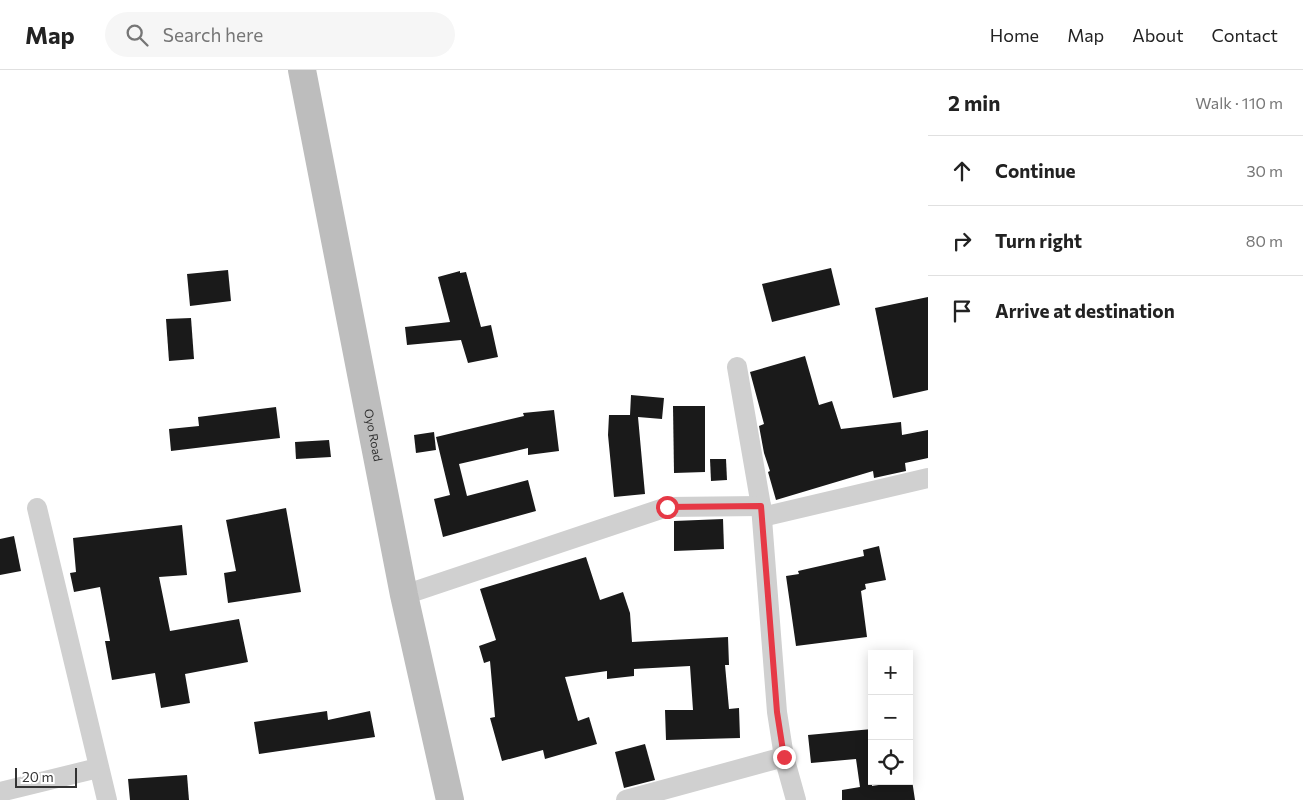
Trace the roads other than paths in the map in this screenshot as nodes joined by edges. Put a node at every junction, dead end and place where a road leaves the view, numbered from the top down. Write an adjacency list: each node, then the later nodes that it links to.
1 (302, 70): 6 (street, Oyo Road)
2 (737, 366): 5 (street)
3 (928, 478): 5 (street)
4 (37, 508): 8 (street)
5 (761, 511): 6 (street); 7 (street)
6 (404, 595): 11 (street, Oyo Road)
7 (784, 757): 12 (street); 13 (street)
8 (98, 768): 9 (street); 10 (street)
9 (0, 792)
10 (108, 800)
11 (450, 800)
12 (626, 800)
13 (796, 800)

